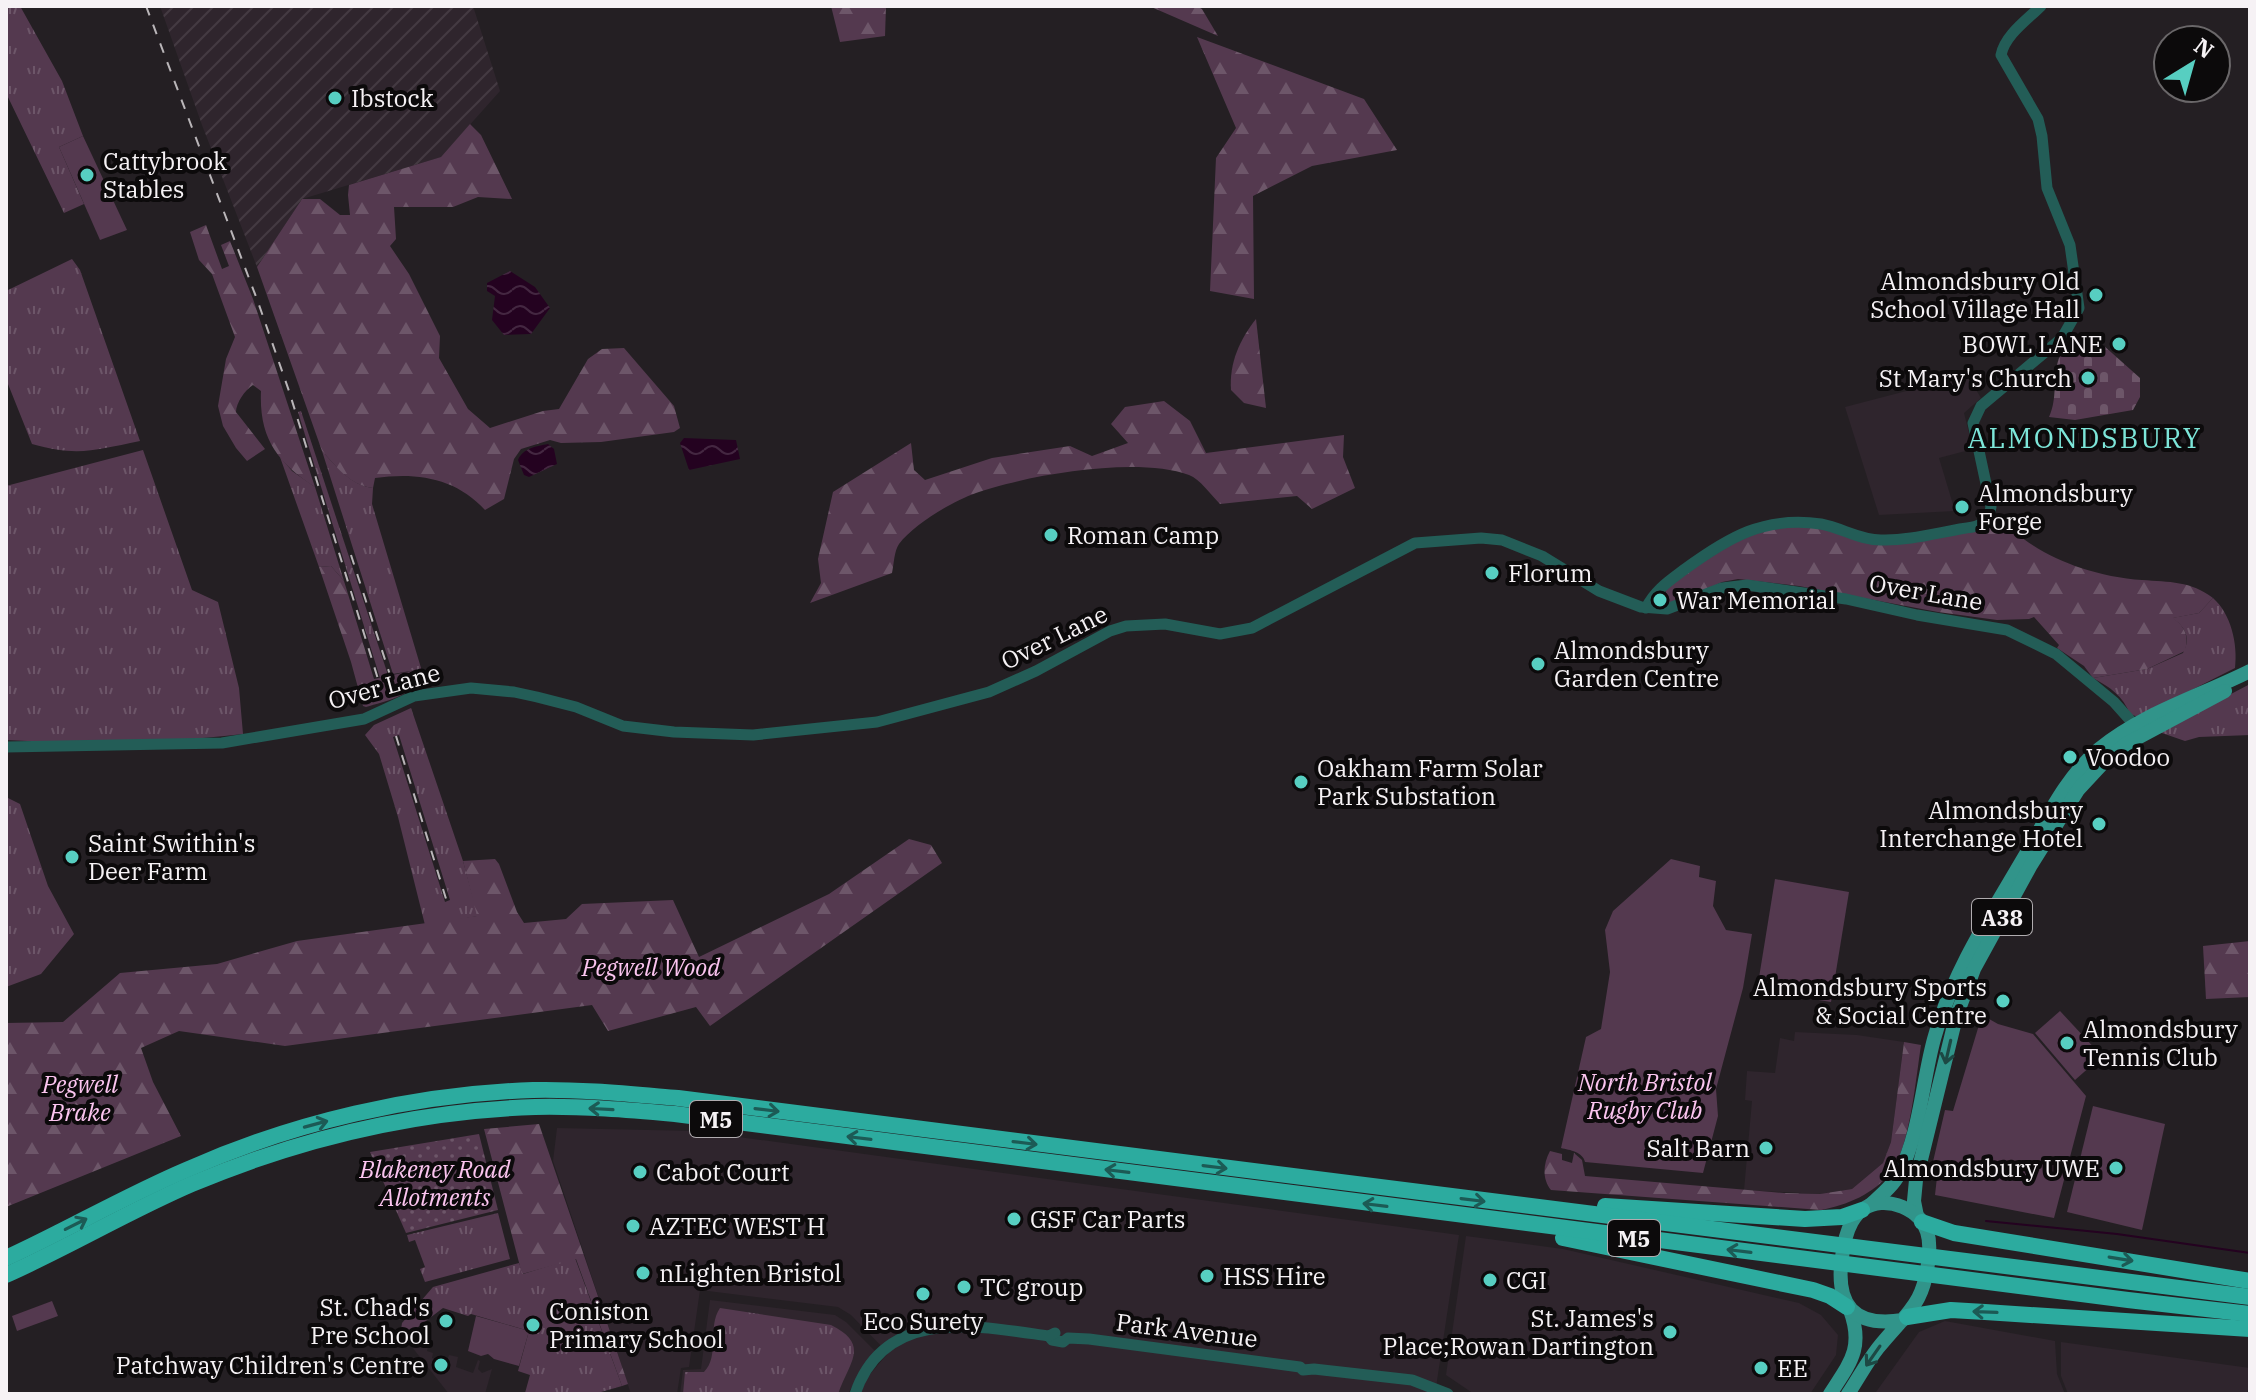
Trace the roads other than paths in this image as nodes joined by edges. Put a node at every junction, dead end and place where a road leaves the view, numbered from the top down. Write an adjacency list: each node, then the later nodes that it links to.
1 (2041, 6): 2 (street)
2 (1646, 608): 4 (street, Over Lane); 5 (street, Over Lane)
3 (2248, 672): 4 (main road, A38)
4 (2135, 732): 7 (main road, A38); 9 (main road, A38, one-way to 9)
5 (6, 747)
6 (1523, 1206): 7 (highway, M5); 10 (highway, M5, one-way to 6); 12 (highway, M5)
7 (1866, 1208): 9 (main road); 17 (main road)
8 (1452, 1215): 11 (highway, M5, one-way to 11); 16 (highway, M5, one-way to 8); 17 (highway, M5)
9 (1920, 1219): 13 (highway, one-way to 13); 19 (main road)
10 (6, 1258)
11 (6, 1275)
12 (2129, 1281): 14 (highway, M5); 15 (highway, M5)
13 (2250, 1281)
14 (2250, 1287)
15 (2250, 1297)
16 (2128, 1300): 18 (highway, M5); 20 (highway, M5)
17 (1848, 1308): 19 (main road); 23 (main road)
18 (2250, 1314)
19 (1905, 1319): 20 (highway, M5, one-way to 19); 24 (main road, one-way to 24)
20 (2250, 1328)
21 (855, 1394): 22 (street, Park Avenue)
22 (1448, 1394)
23 (1830, 1394)
24 (1848, 1394)

